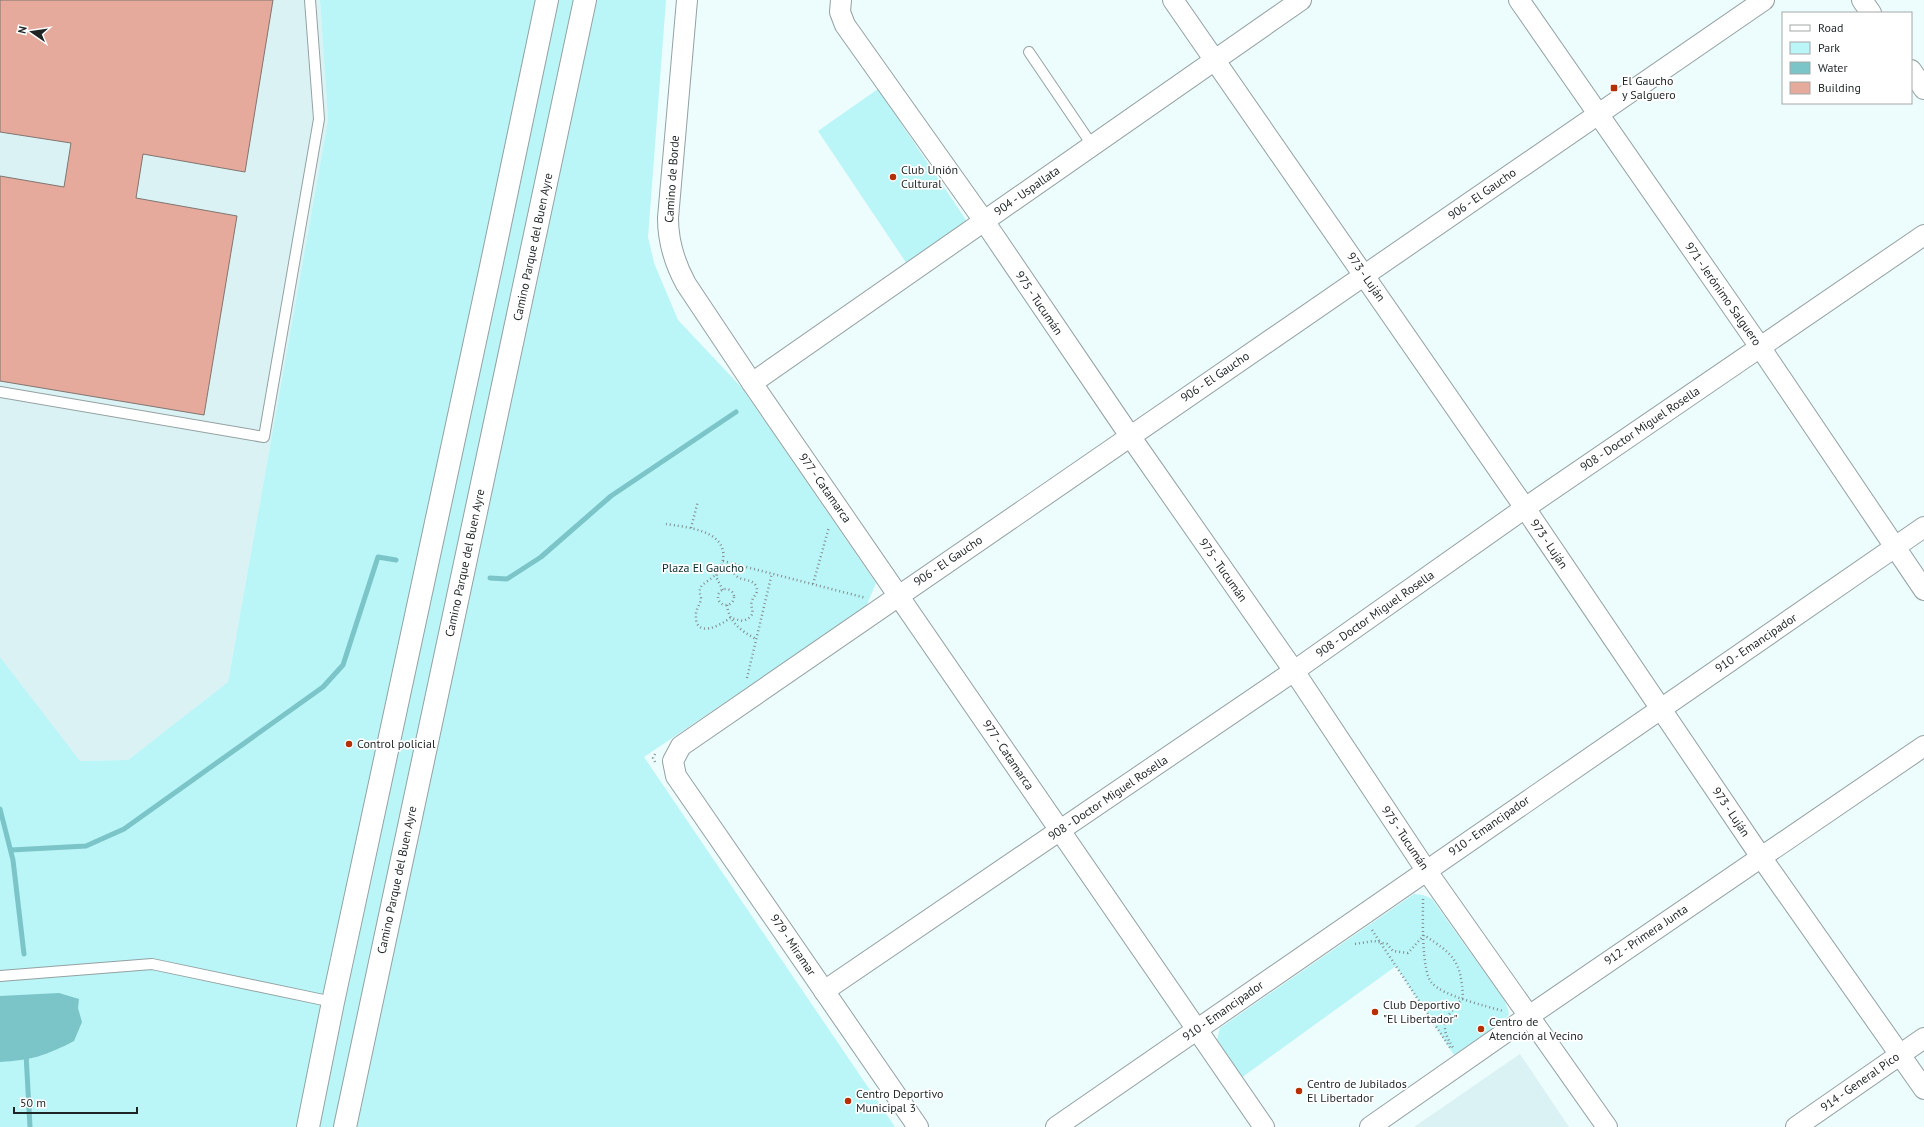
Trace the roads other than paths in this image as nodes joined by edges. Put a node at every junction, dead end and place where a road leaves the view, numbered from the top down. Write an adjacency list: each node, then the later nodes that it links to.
1 (310, 0): 23 (lane)
2 (547, 0): 39 (highway)
3 (585, 0): 46 (highway, Camino Parque del Buen Ayre)
4 (687, 0): 22 (street, Camino de Borde)
5 (1173, 0): 13 (street, 973 - Luján)
6 (1301, 0): 13 (street, 904 - Uspallata)
7 (1519, 0): 16 (street, 971 - Jerónimo Salguero)
8 (1764, 0): 16 (street, 906 - El Gaucho)
9 (1862, 0): 11 (street)
10 (841, 6): 18 (street, 975 - Tucumán)
11 (1870, 12)
12 (1029, 52): 17 (lane)
13 (1214, 60): 17 (street, 904 - Uspallata); 20 (street, 973 - Luján)
14 (1912, 71): 15 (street)
15 (1924, 88)
16 (1598, 114): 20 (street, 906 - El Gaucho); 21 (street, 971 - Jerónimo Salguero)
17 (1092, 145): 18 (street, 904 - Uspallata)
18 (984, 221): 22 (street, 904 - Uspallata); 24 (street, 975 - Tucumán)
19 (1924, 235): 21 (street, 908 - Doctor Miguel Rosella)
20 (1364, 275): 24 (street, 906 - El Gaucho); 25 (street, 973 - Luján)
21 (1760, 347): 25 (street, 908 - Doctor Miguel Rosella); 27 (street, 971 - Jerónimo Salguero)
22 (752, 383): 29 (street, 977 - Catamarca)
23 (0, 392)
24 (1130, 436): 29 (street, 906 - El Gaucho); 30 (street, 975 - Tucumán)
25 (1525, 508): 30 (street, 908 - Doctor Miguel Rosella); 31 (street, 973 - Luján)
26 (1924, 527): 27 (street, 910 - Emancipador)
27 (1895, 547): 28 (street, 971 - Jerónimo Salguero); 31 (street, 910 - Emancipador)
28 (1924, 590)
29 (899, 595): 33 (street, 906 - El Gaucho); 34 (street, 977 - Catamarca)
30 (1294, 671): 34 (street, 908 - Doctor Miguel Rosella); 36 (street, 975 - Tucumán)
31 (1660, 708): 35 (street, 973 - Luján); 36 (street, 910 - Emancipador)
32 (1924, 746): 35 (street, 912 - Primera Junta)
33 (663, 759): 38 (street, 979 - Miramar)
34 (1060, 832): 38 (street, 908 - Doctor Miguel Rosella); 41 (street, 977 - Catamarca)
35 (1761, 857): 40 (street, 912 - Primera Junta); 43 (street, 973 - Luján)
36 (1426, 870): 40 (street, 975 - Tucumán); 41 (street, 910 - Emancipador)
37 (0, 976): 39 (lane)
38 (824, 991): 47 (street, 979 - Miramar)
39 (333, 1002): 45 (highway)
40 (1529, 1016): 50 (street, 912 - Primera Junta); 51 (street, 975 - Tucumán)
41 (1197, 1030): 48 (street, 910 - Emancipador); 49 (street, 977 - Catamarca)
42 (1924, 1038): 43 (street, 914 - General Pico)
43 (1900, 1054): 44 (street, 973 - Luján); 52 (street, 914 - General Pico)
44 (1924, 1089)
45 (308, 1127)
46 (345, 1127)
47 (918, 1127)
48 (1056, 1127)
49 (1264, 1127)
50 (1370, 1127)
51 (1607, 1127)
52 (1796, 1127)

